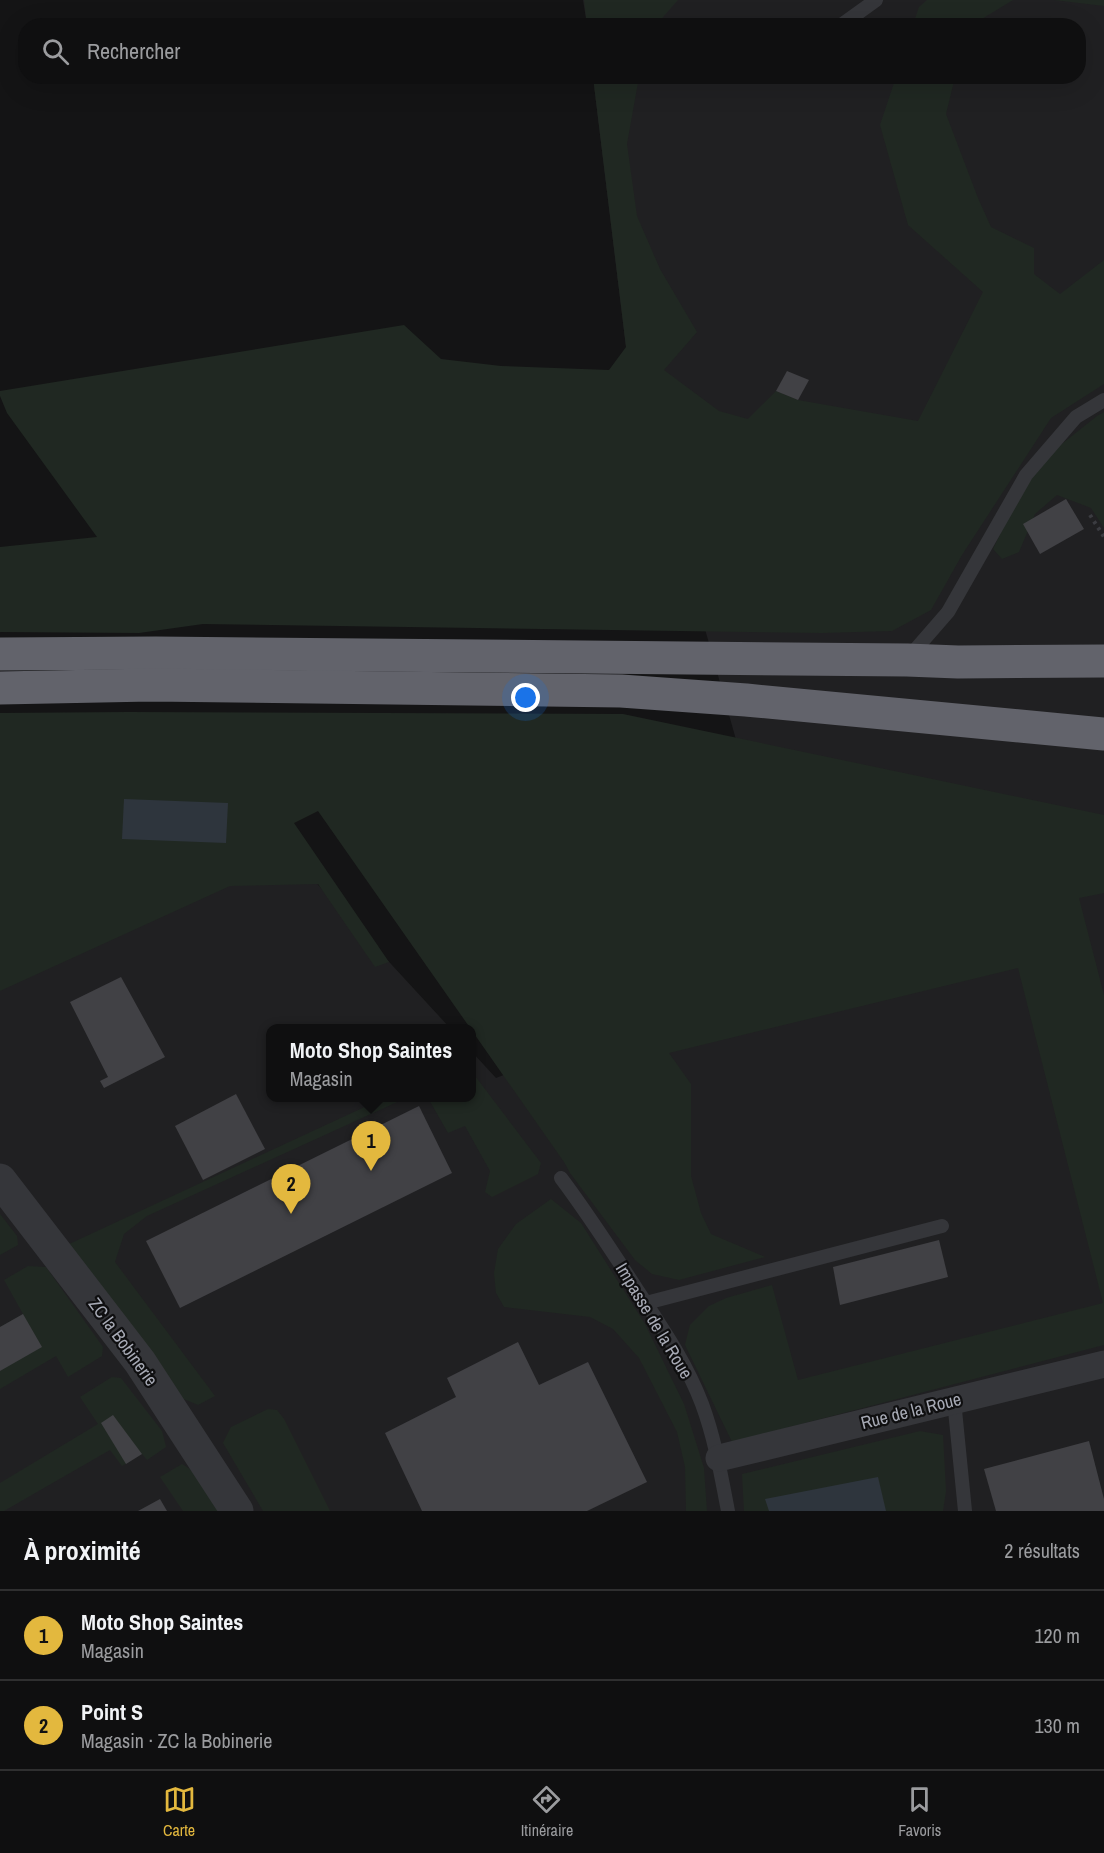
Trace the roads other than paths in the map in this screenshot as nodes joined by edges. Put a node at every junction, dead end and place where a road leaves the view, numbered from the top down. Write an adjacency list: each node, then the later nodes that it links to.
1 (876, 0): 2 (lane)
2 (851, 18)
3 (1104, 400): 5 (lane)
4 (0, 654): 5 (highway)
5 (907, 660): 6 (highway)
6 (1104, 661)
7 (0, 688): 8 (highway)
8 (1104, 734)
9 (561, 1178): 12 (lane, Impasse de la Roue)
10 (0, 1180): 16 (street, ZC la Bobinerie)
11 (942, 1226): 12 (lane)
12 (646, 1303): 15 (lane, Impasse de la Roue)
13 (1104, 1364): 14 (street, Rue de la Roue)
14 (954, 1400): 15 (street, Rue de la Roue); 18 (lane)
15 (718, 1458): 17 (lane, Impasse de la Roue)
16 (237, 1511)
17 (728, 1511)
18 (964, 1511)

